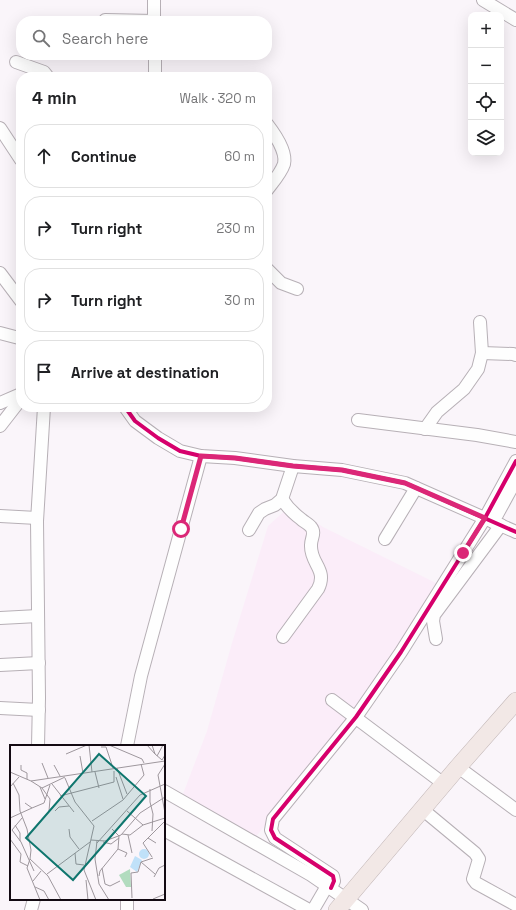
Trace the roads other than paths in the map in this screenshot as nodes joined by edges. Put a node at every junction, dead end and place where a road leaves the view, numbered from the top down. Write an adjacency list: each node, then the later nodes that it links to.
1 (154, 0): 3 (street)
2 (483, 0): 4 (street)
3 (154, 16)
4 (516, 20)
5 (155, 60): 8 (street)
6 (16, 62): 7 (street)
7 (44, 72)
8 (155, 72)
9 (0, 128): 11 (street)
10 (272, 131): 12 (street)
11 (16, 143)
12 (272, 182)
13 (0, 273): 16 (street)
14 (272, 274): 15 (street)
15 (297, 289)
16 (16, 294)
17 (480, 322): 20 (street)
18 (0, 333): 19 (street)
19 (16, 337)
20 (482, 353): 21 (street); 29 (street)
21 (516, 355)
22 (16, 396): 23 (street)
23 (0, 403)
24 (16, 405): 28 (street)
25 (44, 412): 38 (street)
26 (128, 412): 31 (street)
27 (358, 420): 29 (street)
28 (0, 426)
29 (425, 428): 30 (street)
30 (516, 442)
31 (201, 456): 33 (street); 55 (street)
32 (516, 462): 39 (street)
33 (293, 466): 35 (street); 36 (street)
34 (516, 480): 39 (street)
35 (416, 488): 39 (street); 42 (street)
36 (282, 499): 40 (street); 45 (street)
37 (0, 516): 38 (street)
38 (37, 518): 43 (street)
39 (493, 522): 41 (street); 46 (street); 53 (street)
40 (249, 530)
41 (516, 532)
42 (385, 539)
43 (38, 616): 44 (street); 47 (street)
44 (0, 618)
45 (283, 637)
46 (436, 639)
47 (38, 663): 48 (street); 52 (street)
48 (0, 665)
49 (332, 700): 53 (street)
50 (0, 708): 52 (street)
51 (514, 708): 56 (highway)
52 (39, 710): 54 (street)
53 (356, 717): 57 (street); 62 (street)
54 (38, 745)
55 (127, 745)
56 (458, 767): 57 (highway); 60 (street)
57 (444, 784): 59 (highway)
58 (165, 792): 62 (street)
59 (422, 809): 65 (highway); 66 (street)
60 (516, 810)
61 (165, 831): 68 (street)
62 (314, 870): 63 (street)
63 (329, 887): 65 (street); 69 (street)
64 (34, 900): 67 (street)
65 (342, 904): 70 (street)
66 (516, 905)
67 (31, 910)
68 (309, 910)
69 (312, 910)
70 (362, 910)

